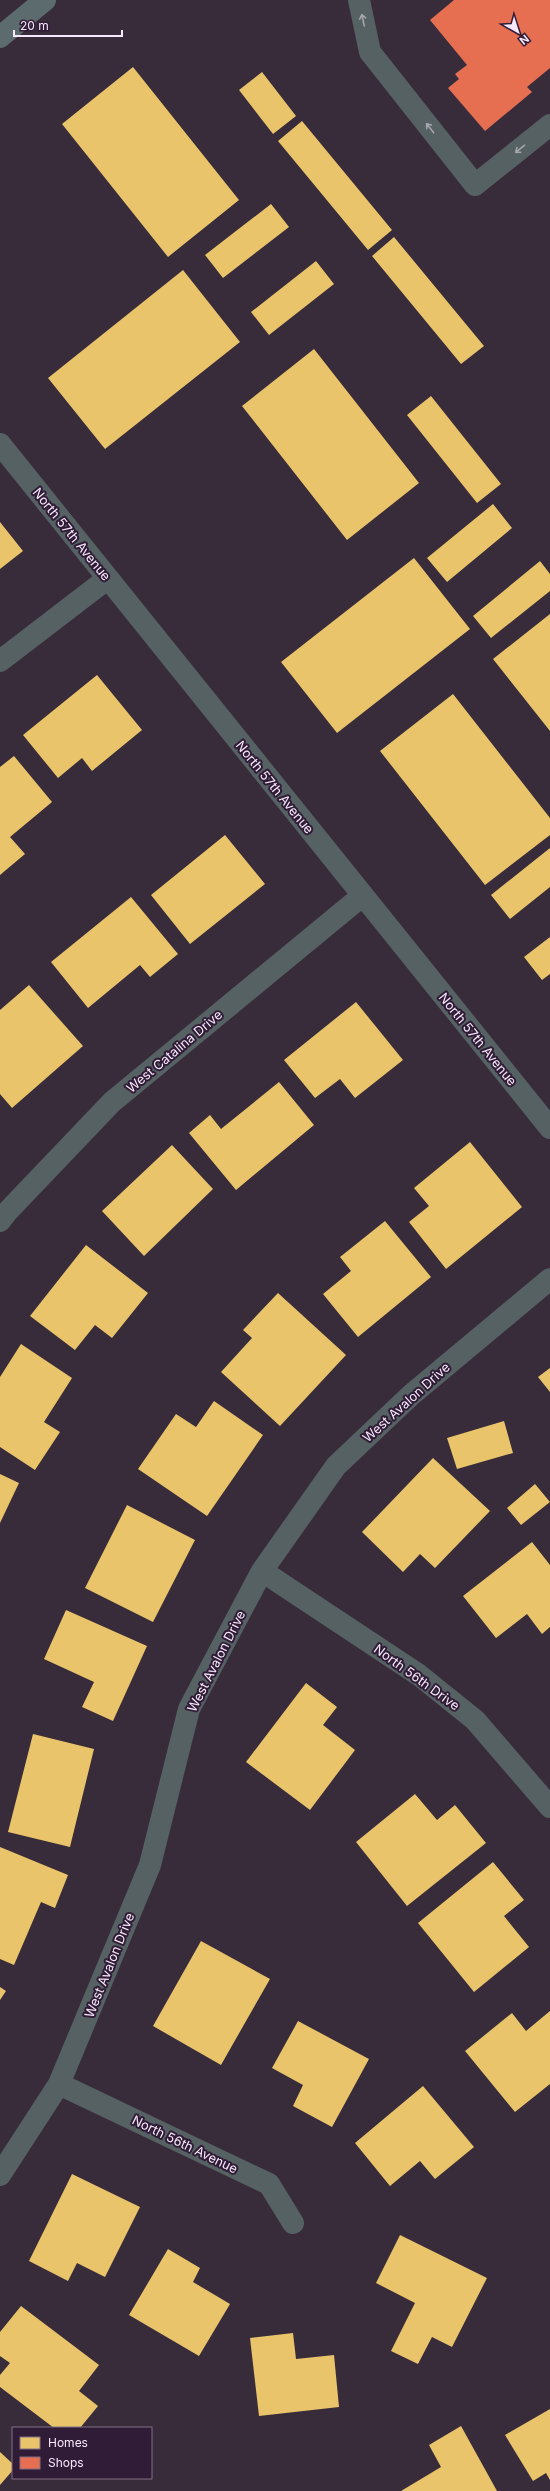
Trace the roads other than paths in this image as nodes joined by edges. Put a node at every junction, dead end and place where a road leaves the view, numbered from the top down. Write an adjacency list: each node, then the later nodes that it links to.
1 (45, 0): 3 (main road)
2 (359, 0): 4 (street, one-way to 2)
3 (0, 37)
4 (550, 125)
5 (0, 444): 6 (street, North 57th Avenue)
6 (108, 579): 7 (street); 8 (street, North 57th Avenue)
7 (0, 661)
8 (362, 896): 9 (street, North 57th Avenue); 10 (street, West Catalina Drive)
9 (550, 1128)
10 (0, 1221)
11 (550, 1279): 12 (street, West Avalon Drive)
12 (262, 1571): 13 (street, North 56th Drive); 14 (street, West Avalon Drive)
13 (550, 1807)
14 (60, 2084): 15 (street, West Avalon Drive); 16 (street, North 56th Avenue)
15 (0, 2175)
16 (293, 2223)

